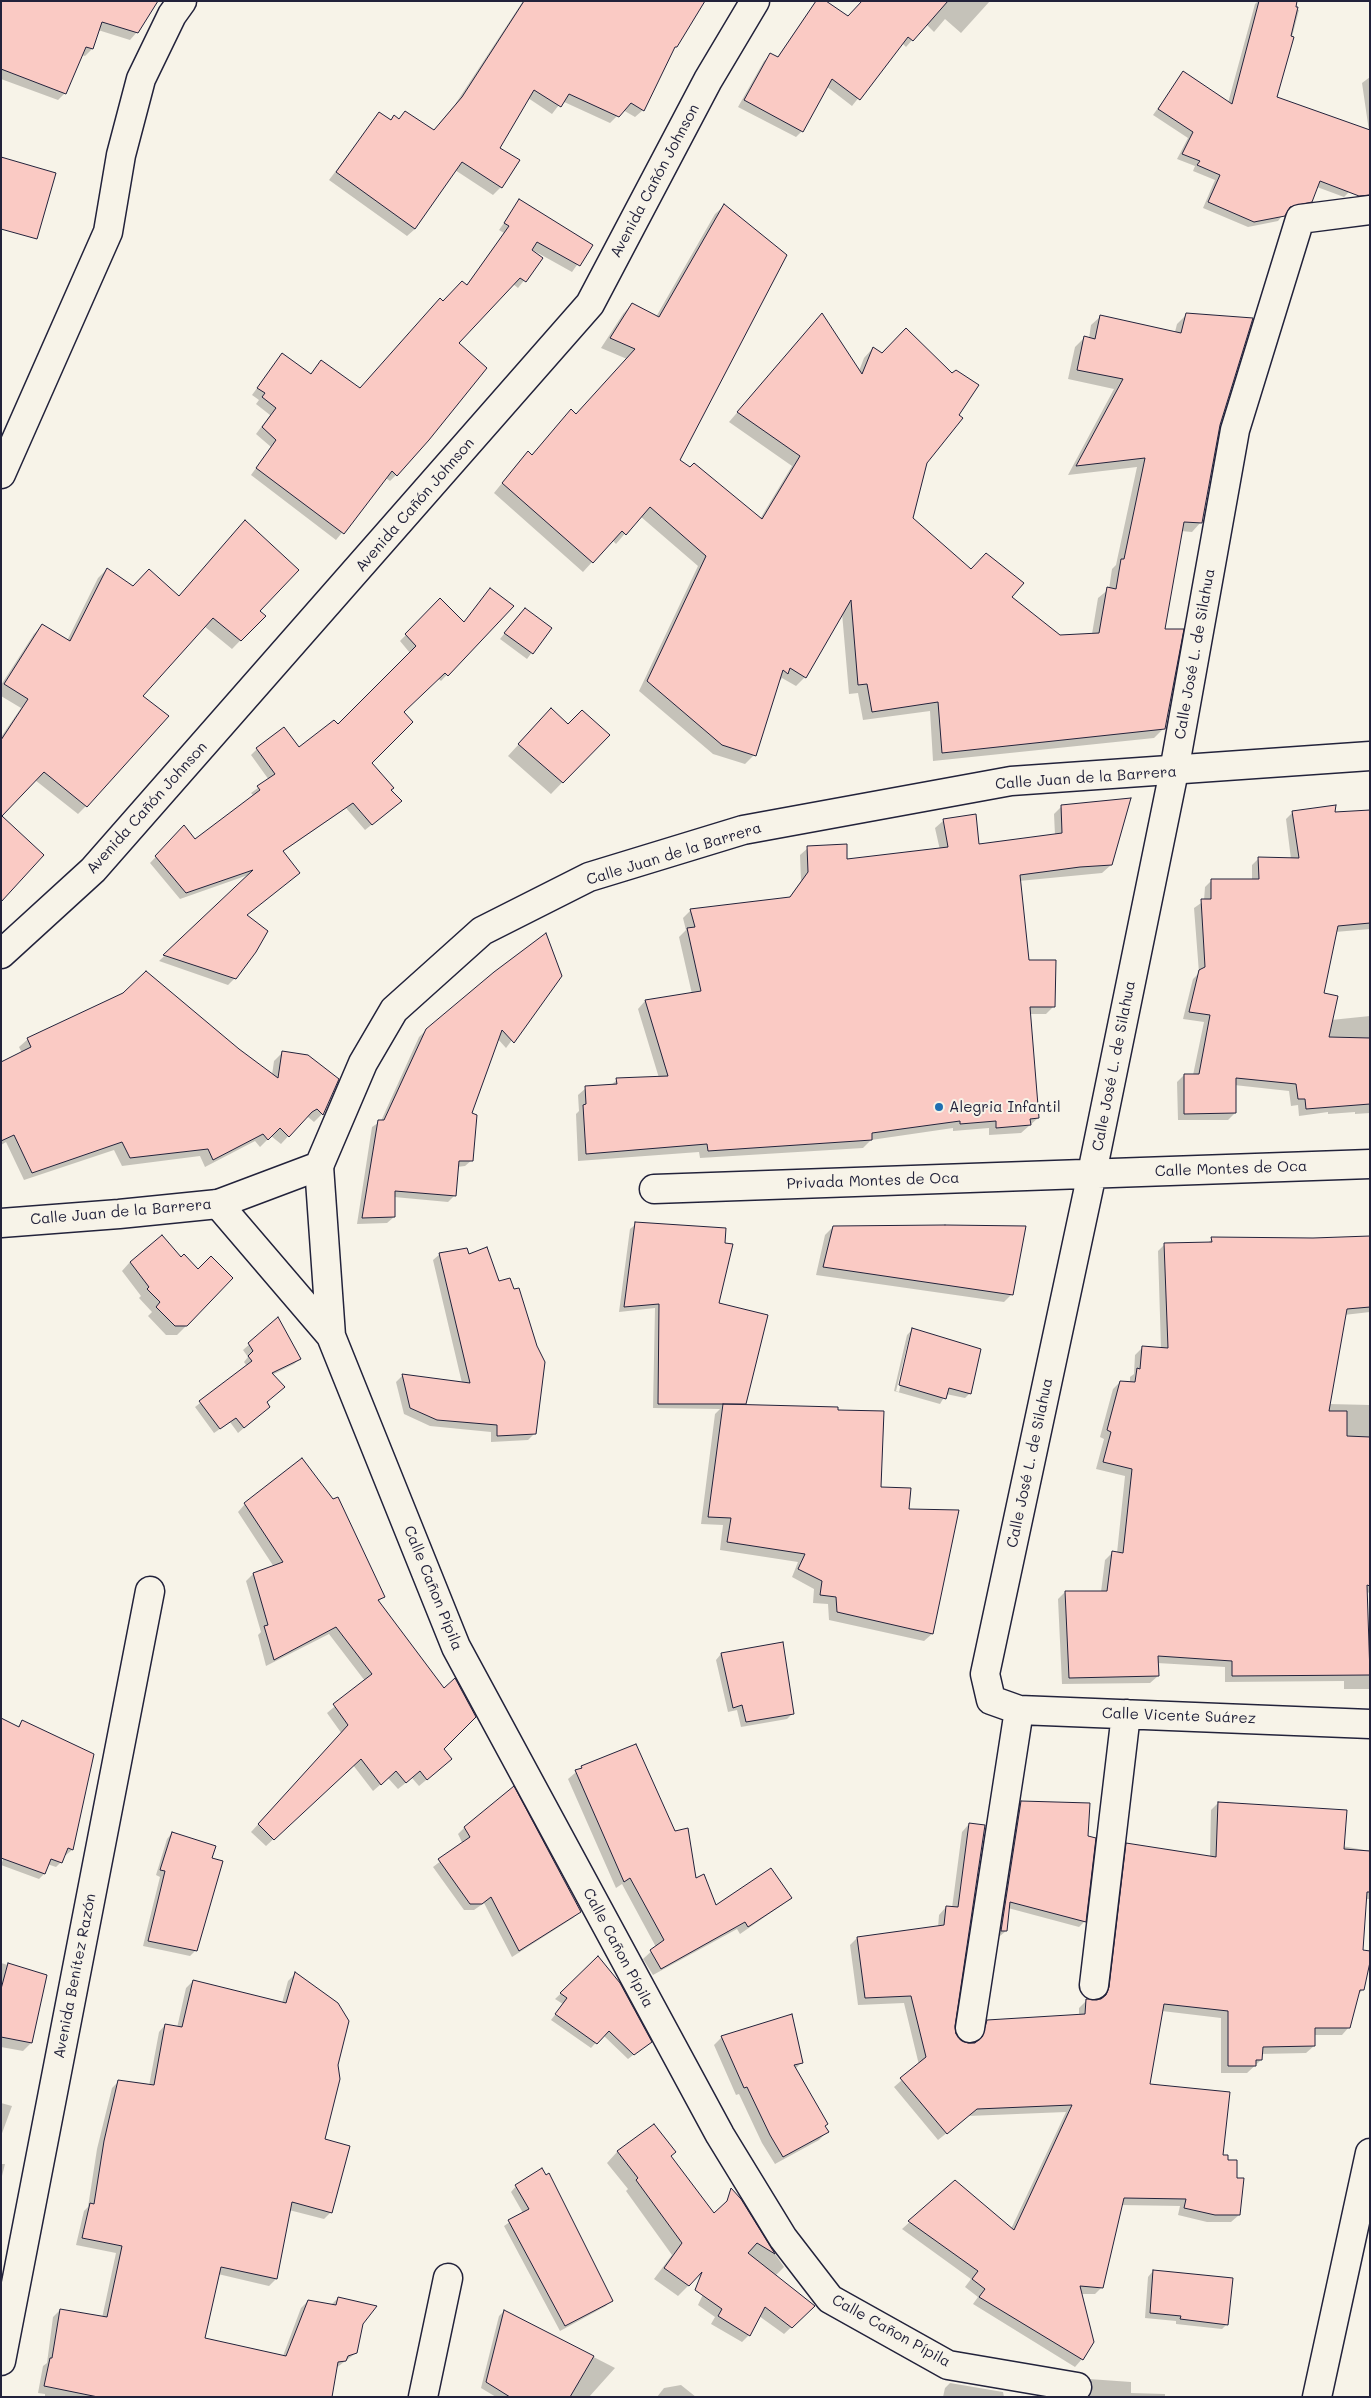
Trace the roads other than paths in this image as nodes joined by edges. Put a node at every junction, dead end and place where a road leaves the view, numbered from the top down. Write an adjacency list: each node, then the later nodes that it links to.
1 (182, 1): 4 (street)
2 (755, 1): 7 (street, Avenida Cañón Johnson)
3 (1370, 210): 6 (street, Calle José L. de Silahua)
4 (1, 474)
5 (1370, 756): 6 (street, Calle Juan de la Barrera)
6 (1174, 771): 9 (street, Calle Juan de la Barrera); 10 (street, Calle José L. de Silahua)
7 (1, 954)
8 (1370, 1164): 10 (street, Calle Montes de Oca)
9 (319, 1166): 12 (street, Calle Juan de la Barrera); 14 (street, Calle Cañon Pípila)
10 (1092, 1173): 11 (street, Privada Montes de Oca); 16 (street, Calle José L. de Silahua)
11 (654, 1189)
12 (218, 1204): 13 (street, Calle Juan de la Barrera); 14 (street, Calle Cañon Pípila)
13 (1, 1223)
14 (331, 1336): 26 (street, Calle Cañon Pípila)
15 (150, 1592): 24 (street, Avenida Benítez Razón)
16 (991, 1700): 17 (street, Calle Vicente Suárez)
17 (1019, 1710): 18 (street, Calle Vicente Suárez); 21 (street)
18 (1126, 1714): 19 (street, Calle Vicente Suárez); 20 (street)
19 (1370, 1724)
20 (1094, 1985)
21 (970, 2028)
22 (1370, 2153): 28 (street)
23 (448, 2278): 27 (street)
24 (4, 2329): 25 (street, Avenida Benítez Razón)
25 (1, 2360)
26 (1077, 2387)
27 (423, 2397)
28 (1317, 2397)

